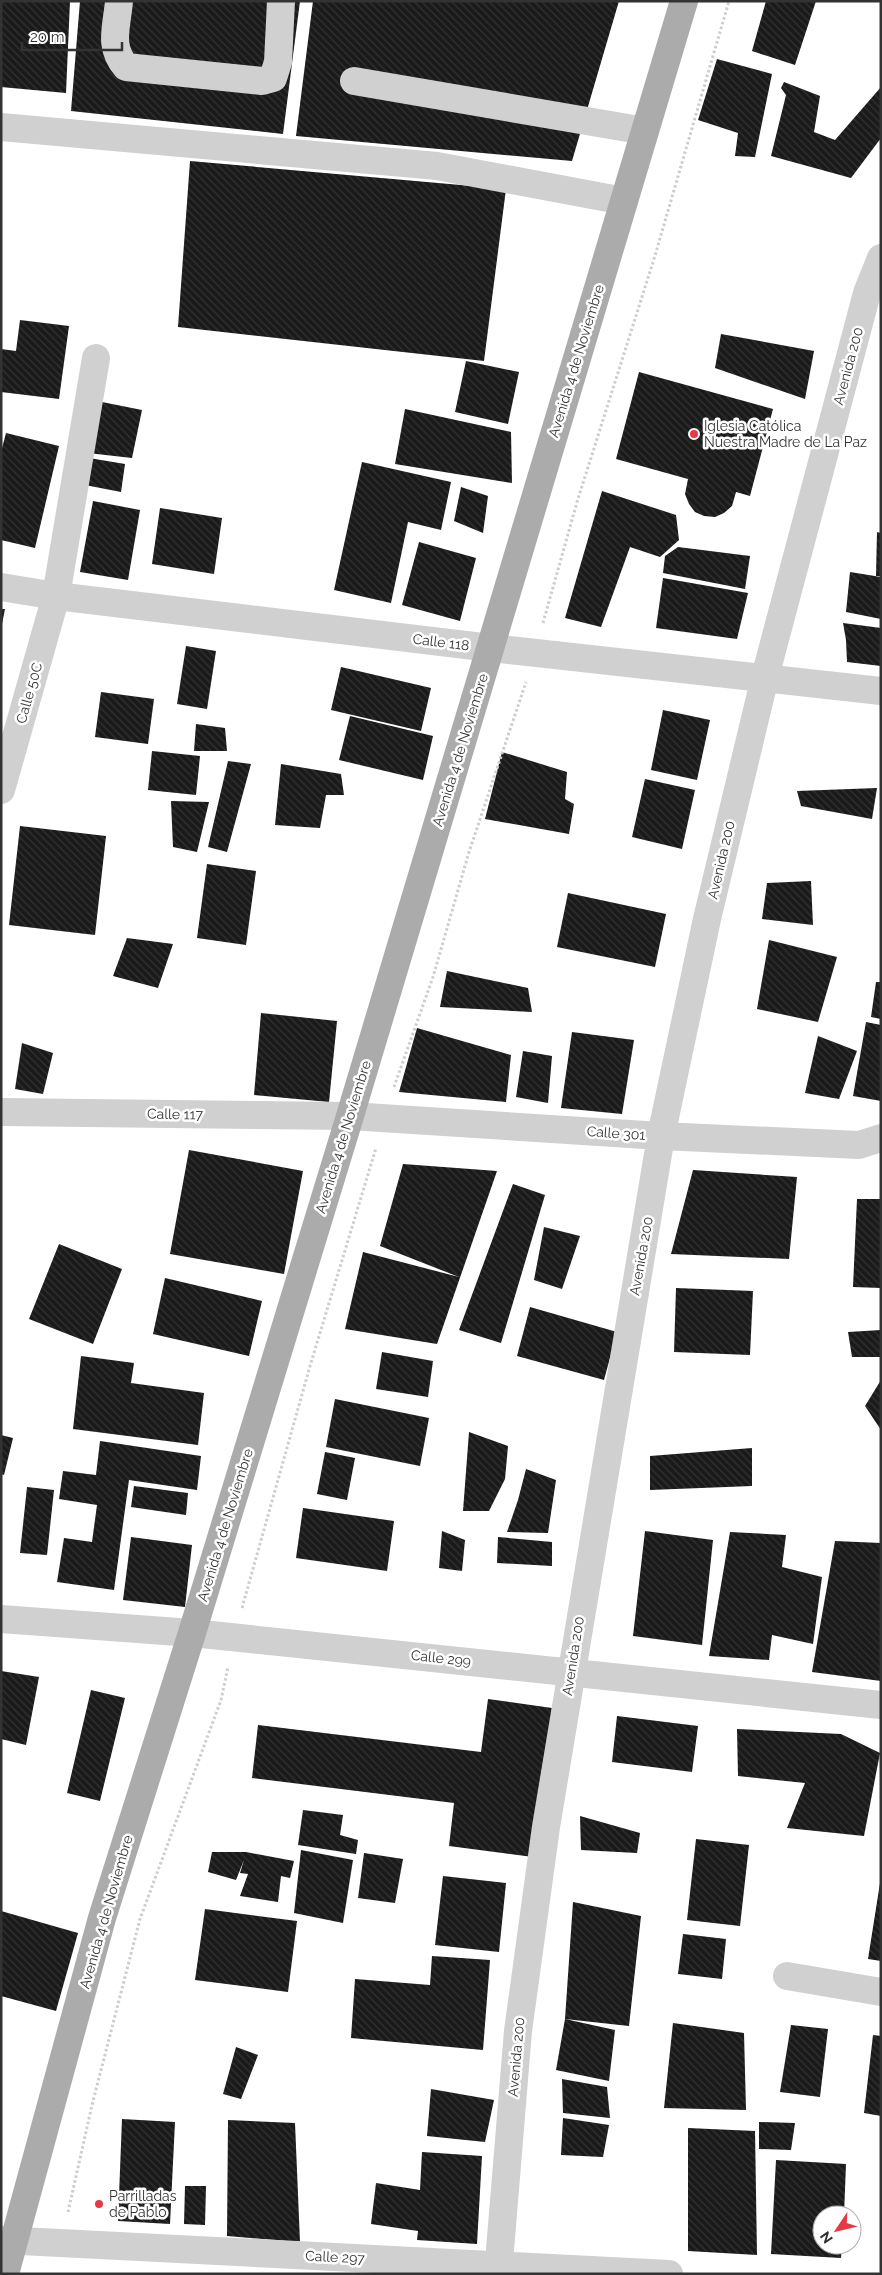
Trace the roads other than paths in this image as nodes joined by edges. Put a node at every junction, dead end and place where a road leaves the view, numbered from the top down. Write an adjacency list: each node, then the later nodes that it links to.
1 (119, 1): 2 (street)
2 (281, 1)
3 (684, 1): 6 (main road, Avenida 4 de Noviembre)
4 (354, 81): 6 (street)
5 (1, 127): 7 (street)
6 (645, 131): 7 (main road, Avenida 4 de Noviembre)
7 (624, 201): 12 (main road, Avenida 4 de Noviembre)
8 (881, 258): 13 (street, Avenida 200)
9 (96, 358): 11 (street, Calle 50C)
10 (1, 587): 11 (street, Calle 118)
11 (56, 596): 12 (street, Calle 118); 15 (street, Calle 50C)
12 (491, 648): 13 (street, Calle 118); 17 (main road, Avenida 4 de Noviembre)
13 (765, 677): 14 (street, Calle 118); 18 (street, Avenida 200)
14 (881, 691)
15 (1, 790)
16 (1, 1112): 17 (street, Calle 117)
17 (350, 1116): 18 (street, Calle 301); 21 (main road, Avenida 4 de Noviembre)
18 (661, 1136): 19 (street, Calle 301); 22 (street, Avenida 200)
19 (881, 1138)
20 (1, 1618): 21 (street, Calle 299)
21 (192, 1632): 22 (street, Calle 299); 26 (main road, Avenida 4 de Noviembre)
22 (570, 1672): 23 (street, Calle 299); 27 (street, Avenida 200)
23 (881, 1704)
24 (787, 1976): 25 (street)
25 (881, 1992)
26 (8, 2240): 27 (street, Calle 297); 28 (main road, Avenida 4 de Noviembre)
27 (498, 2270): 29 (street, Calle 297)
28 (5, 2274)
29 (669, 2274)

